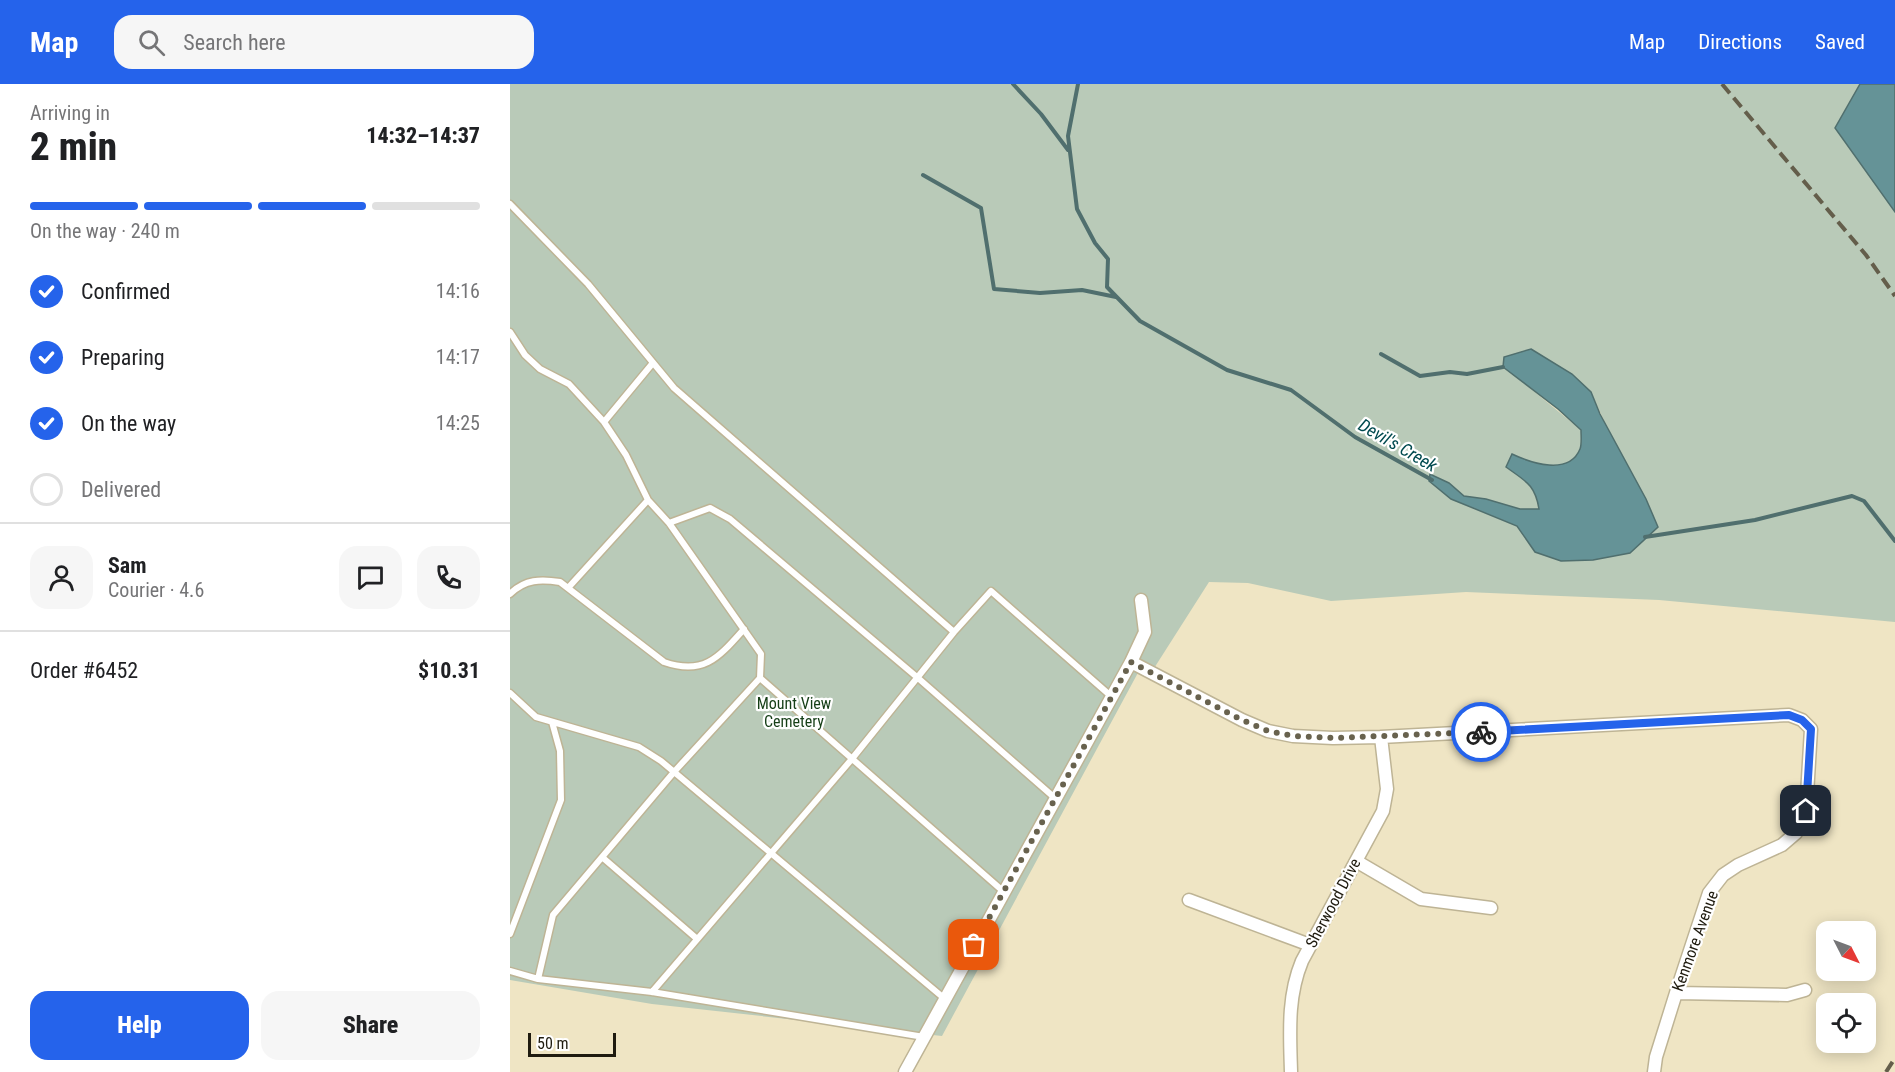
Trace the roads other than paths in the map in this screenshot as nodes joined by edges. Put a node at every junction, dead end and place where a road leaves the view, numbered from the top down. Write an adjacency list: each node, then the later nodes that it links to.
1 (510, 204): 3 (lane)
2 (510, 332): 4 (lane)
3 (652, 364): 4 (lane); 11 (lane)
4 (604, 422): 5 (lane)
5 (648, 500): 6 (lane); 7 (lane)
6 (669, 523): 10 (lane); 14 (lane)
7 (568, 588): 8 (lane); 10 (lane)
8 (510, 594)
9 (1141, 600): 12 (street)
10 (744, 629): 13 (lane)
11 (954, 632): 14 (lane); 16 (lane)
12 (1131, 662): 16 (street); 18 (street, Kenmore Avenue)
13 (760, 678): 19 (lane); 20 (lane)
14 (918, 678): 19 (lane); 21 (lane)
15 (510, 693): 17 (lane)
16 (1112, 698): 21 (street)
17 (552, 722): 20 (lane); 28 (lane)
18 (1381, 737): 24 (street, Sherwood Drive); 35 (street, Kenmore Avenue)
19 (851, 760): 22 (lane); 25 (lane)
20 (674, 772): 22 (lane); 23 (lane)
21 (1056, 799): 25 (street)
22 (771, 853): 29 (lane); 36 (lane)
23 (602, 857): 29 (lane); 32 (lane)
24 (1356, 861): 27 (street); 30 (street, Sherwood Drive)
25 (1004, 892): 36 (street)
26 (1189, 900): 30 (street)
27 (1491, 908)
28 (510, 934)
29 (696, 938): 34 (lane)
30 (1310, 945): 39 (street, Sherwood Drive)
31 (510, 971): 32 (lane)
32 (538, 979): 34 (lane)
33 (1805, 990): 35 (street)
34 (652, 992): 37 (lane)
35 (1676, 993): 40 (street, Kenmore Avenue)
36 (945, 999): 37 (street)
37 (924, 1037): 38 (street)
38 (905, 1072)
39 (1291, 1072)
40 (1654, 1072)

